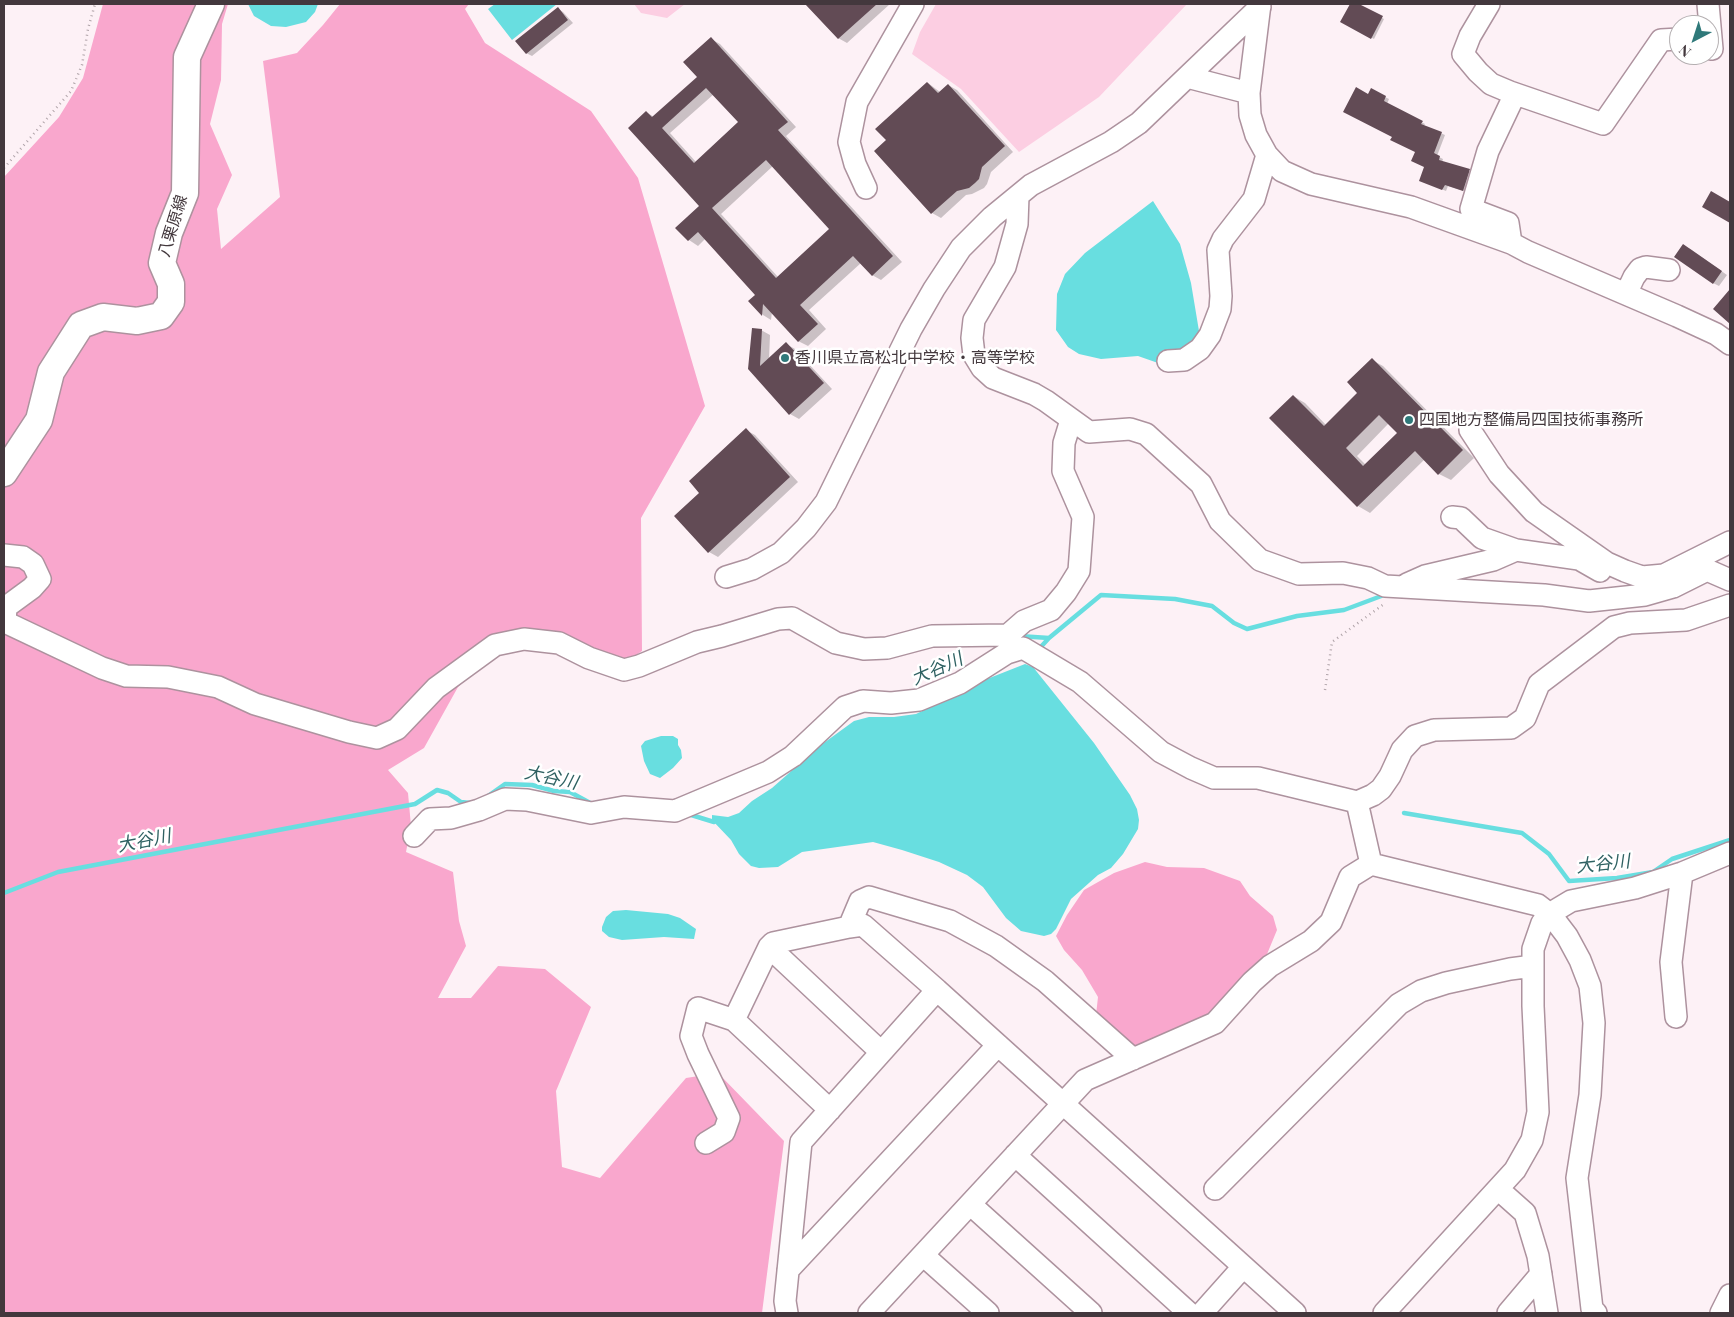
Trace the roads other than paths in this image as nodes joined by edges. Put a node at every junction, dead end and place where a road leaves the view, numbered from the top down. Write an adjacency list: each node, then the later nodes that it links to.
1 (211, 4): 19 (main road, 八栗原線)
2 (913, 4): 10 (street)
3 (1489, 4): 8 (street)
4 (1260, 6): 6 (street); 7 (street)
5 (1669, 40): 8 (street)
6 (1187, 76): 7 (street); 11 (street)
7 (1249, 93): 9 (street)
8 (1515, 94): 12 (street)
9 (1267, 155): 12 (street); 16 (street)
10 (866, 188)
11 (1018, 196): 17 (street); 25 (street)
12 (1511, 243): 14 (street)
13 (1669, 270): 14 (street)
14 (1626, 294): 15 (street)
15 (1730, 344)
16 (1168, 361)
17 (1071, 420): 27 (street); 30 (street)
18 (1470, 430): 24 (street)
19 (4, 472)
20 (1452, 517): 22 (street)
21 (1730, 542): 24 (street)
22 (1516, 550): 27 (street); 28 (street)
23 (4, 555): 30 (street)
24 (1703, 563): 26 (street); 28 (street)
25 (726, 577)
26 (1730, 580)
27 (1401, 587): 28 (street)
28 (1656, 592)
29 (1730, 605): 31 (street)
30 (1016, 642): 31 (street); 32 (street)
31 (1357, 802): 34 (street)
32 (414, 836)
33 (1730, 853): 35 (street)
34 (1371, 864): 36 (street); 45 (street)
35 (1682, 873): 36 (street); 41 (street)
36 (1550, 915): 39 (street); 68 (street)
37 (849, 927): 38 (street); 40 (street); 45 (street)
38 (770, 947): 42 (street); 44 (street)
39 (1533, 966): 50 (street); 51 (street)
40 (937, 990): 43 (street); 44 (street)
41 (1676, 1018)
42 (734, 1020): 47 (street); 48 (street)
43 (998, 1045): 46 (street); 55 (street)
44 (881, 1052): 47 (street)
45 (1133, 1059): 46 (street)
46 (1063, 1104): 49 (street); 54 (street)
47 (830, 1110): 55 (street)
48 (706, 1143)
49 (1015, 1155): 52 (street); 63 (street)
50 (1216, 1189)
51 (1498, 1189): 56 (street); 65 (street)
52 (970, 1204): 53 (street); 62 (street)
53 (923, 1255): 58 (street); 61 (street)
54 (1243, 1267): 59 (street); 64 (street)
55 (788, 1270): 60 (street)
56 (1541, 1274): 66 (street); 67 (street)
57 (1730, 1296): 69 (street)
58 (879, 1310)
59 (1210, 1311)
60 (787, 1313)
61 (988, 1313)
62 (1091, 1313)
63 (1189, 1313)
64 (1295, 1313)
65 (1384, 1313)
66 (1508, 1313)
67 (1547, 1313)
68 (1596, 1313)
69 (1721, 1313)

